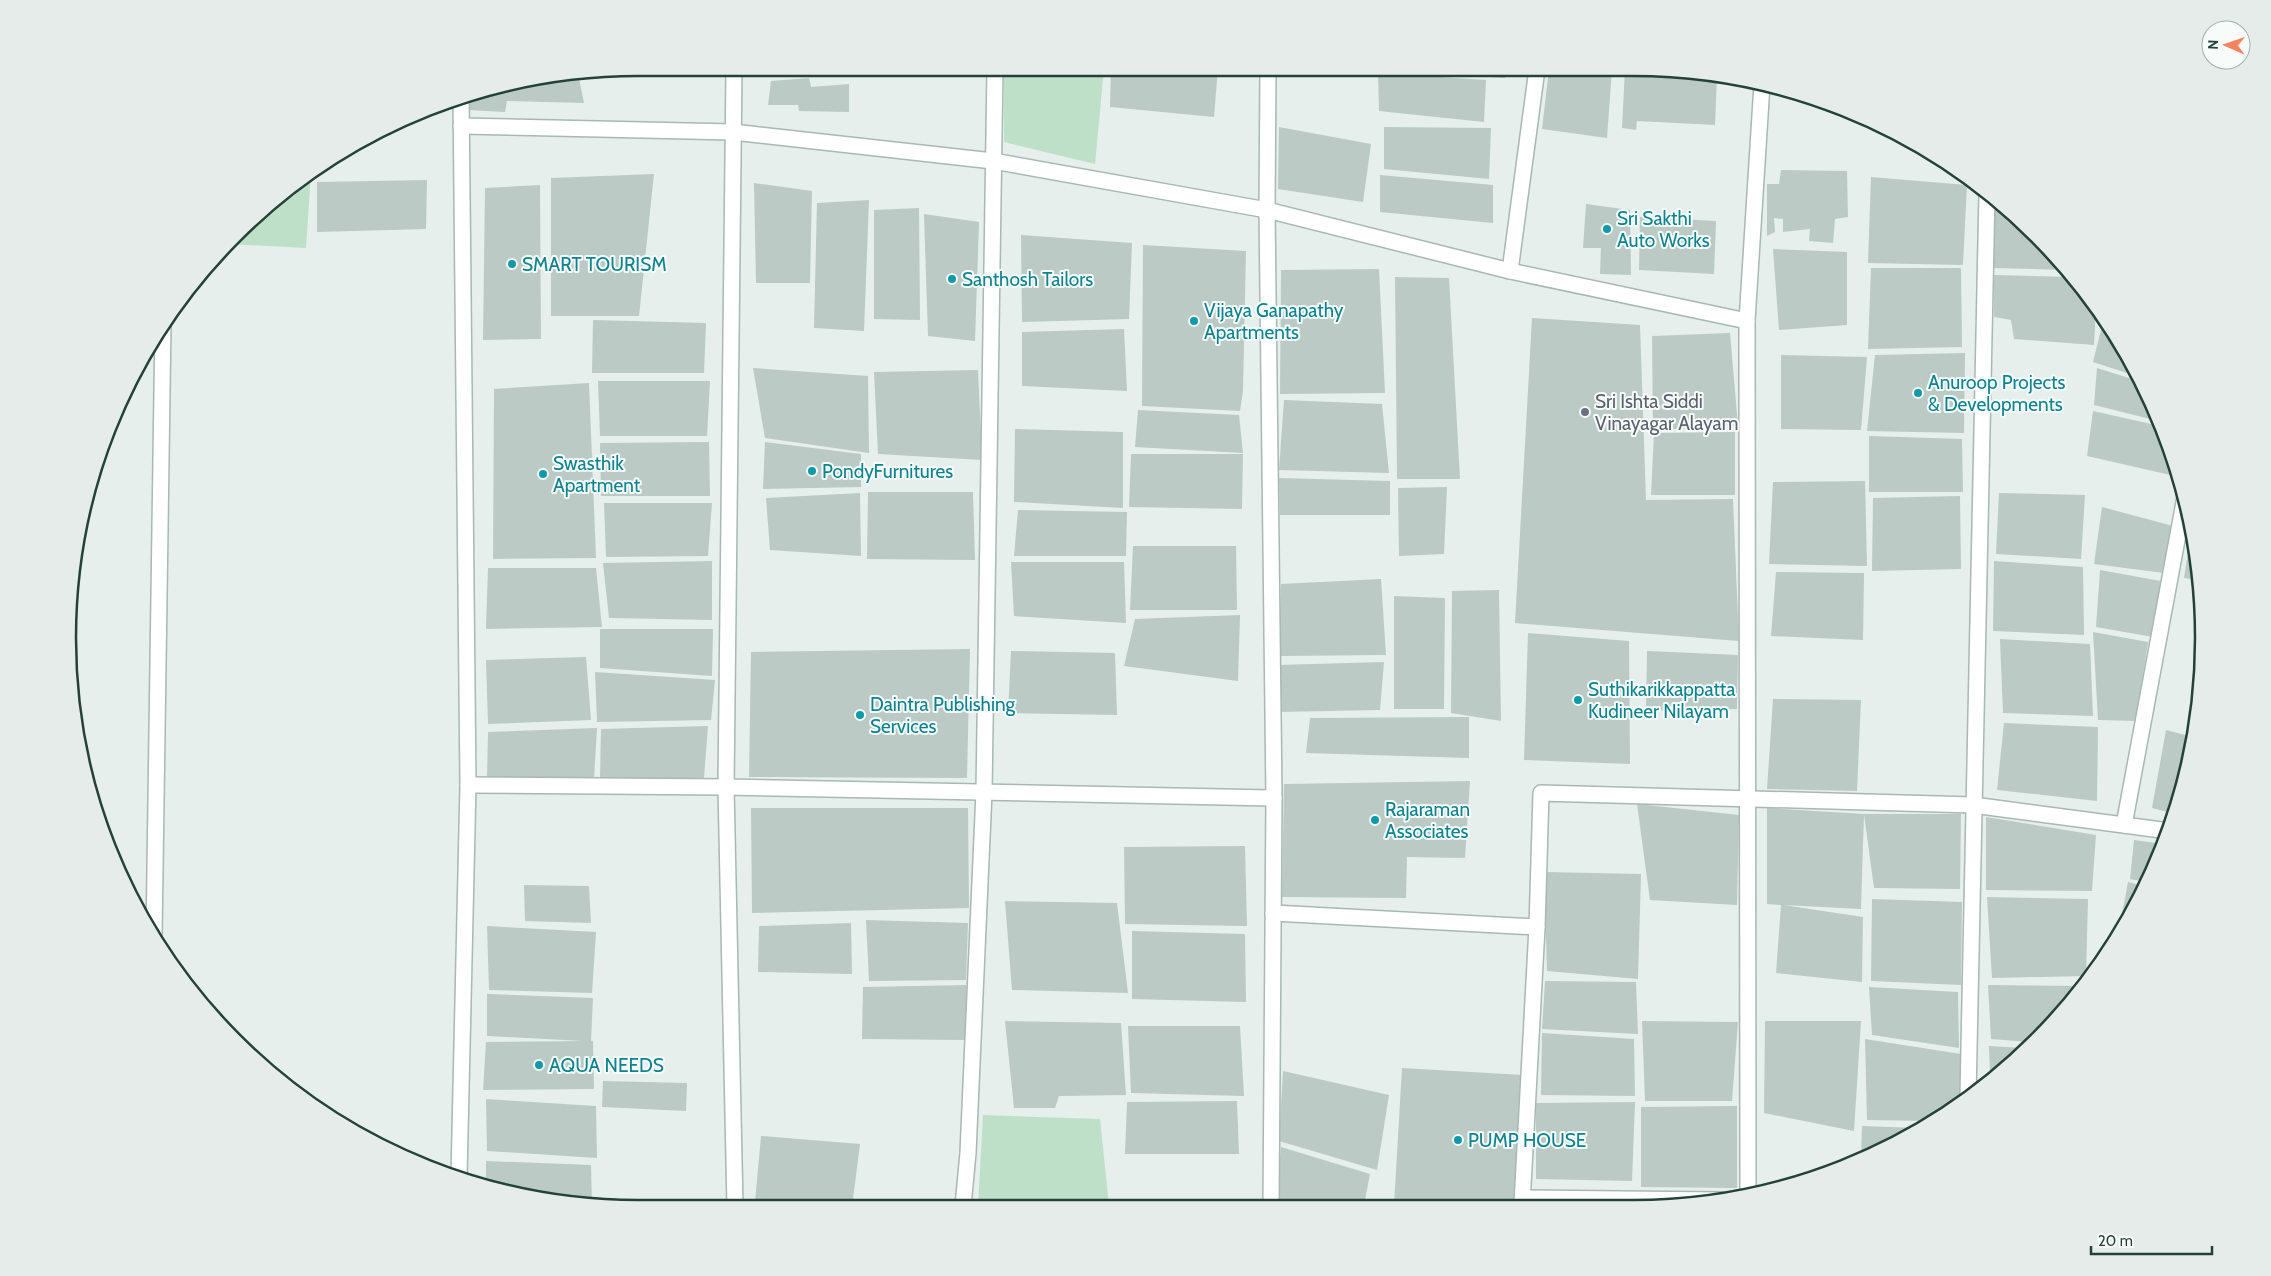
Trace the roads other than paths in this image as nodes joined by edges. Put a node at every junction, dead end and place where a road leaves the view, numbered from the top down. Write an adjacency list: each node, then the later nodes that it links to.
1 (734, 76): 8 (street)
2 (995, 76): 9 (street)
3 (1268, 76): 11 (street)
4 (1536, 76): 12 (street)
5 (1762, 91): 13 (street)
6 (461, 105): 7 (street)
7 (460, 126): 8 (street); 16 (street)
8 (732, 132): 9 (street); 17 (street)
9 (993, 161): 11 (street); 18 (street)
10 (1987, 202): 21 (street)
11 (1267, 210): 12 (street); 19 (street)
12 (1510, 271): 13 (street)
13 (1748, 320): 20 (street)
14 (163, 340): 24 (street)
15 (2181, 517): 22 (street)
16 (468, 785): 17 (street); 28 (street)
17 (726, 787): 18 (street); 30 (street)
18 (984, 792): 19 (street); 31 (street)
19 (1274, 798): 25 (street)
20 (1749, 799): 21 (street); 26 (street); 29 (street)
21 (1973, 805): 22 (street); 27 (street)
22 (2124, 825): 23 (street)
23 (2161, 830)
24 (148, 912)
25 (1273, 913): 26 (street); 32 (street)
26 (1537, 927): 33 (street)
27 (1968, 1089)
28 (459, 1171)
29 (1748, 1188)
30 (735, 1200)
31 (964, 1200)
32 (1271, 1200)
33 (1522, 1200)

